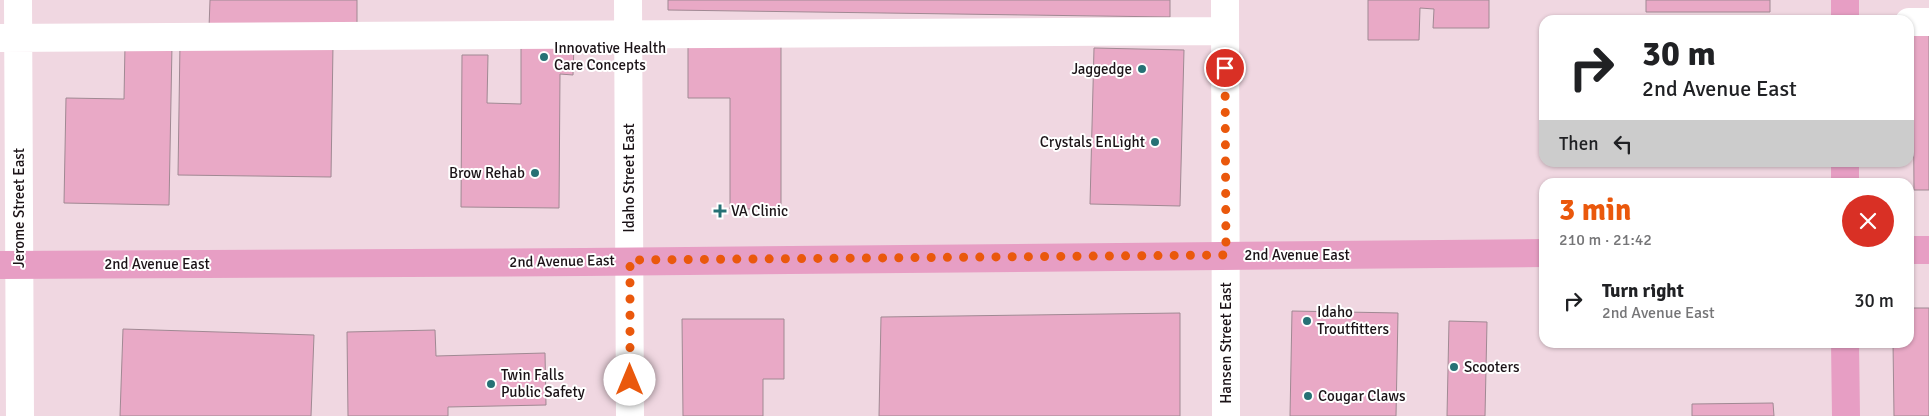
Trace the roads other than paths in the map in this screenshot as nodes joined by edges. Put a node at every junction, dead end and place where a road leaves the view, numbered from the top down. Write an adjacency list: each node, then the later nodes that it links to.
1 (18, 0): 10 (street, Jerome Street East)
2 (628, 0): 9 (street, Idaho Street East)
3 (1225, 0): 8 (street, Hansen Street East)
4 (1845, 0): 5 (main road)
5 (1845, 15)
6 (1914, 22): 7 (street)
7 (1929, 22)
8 (1225, 31): 9 (street); 14 (street, Hansen Street East)
9 (628, 34): 10 (street); 15 (street, Idaho Street East)
10 (9, 38): 16 (street, Jerome Street East)
11 (1914, 250): 12 (main road)
12 (1929, 250)
13 (1539, 253): 14 (main road, 2nd Avenue East)
14 (1226, 255): 15 (main road, 2nd Avenue East); 20 (street, Hansen Street East)
15 (630, 260): 16 (main road, 2nd Avenue East); 19 (street, Idaho Street East)
16 (10, 264): 18 (street, Jerome Street East)
17 (1845, 348): 21 (main road)
18 (20, 416)
19 (630, 416)
20 (1226, 416)
21 (1846, 416)

